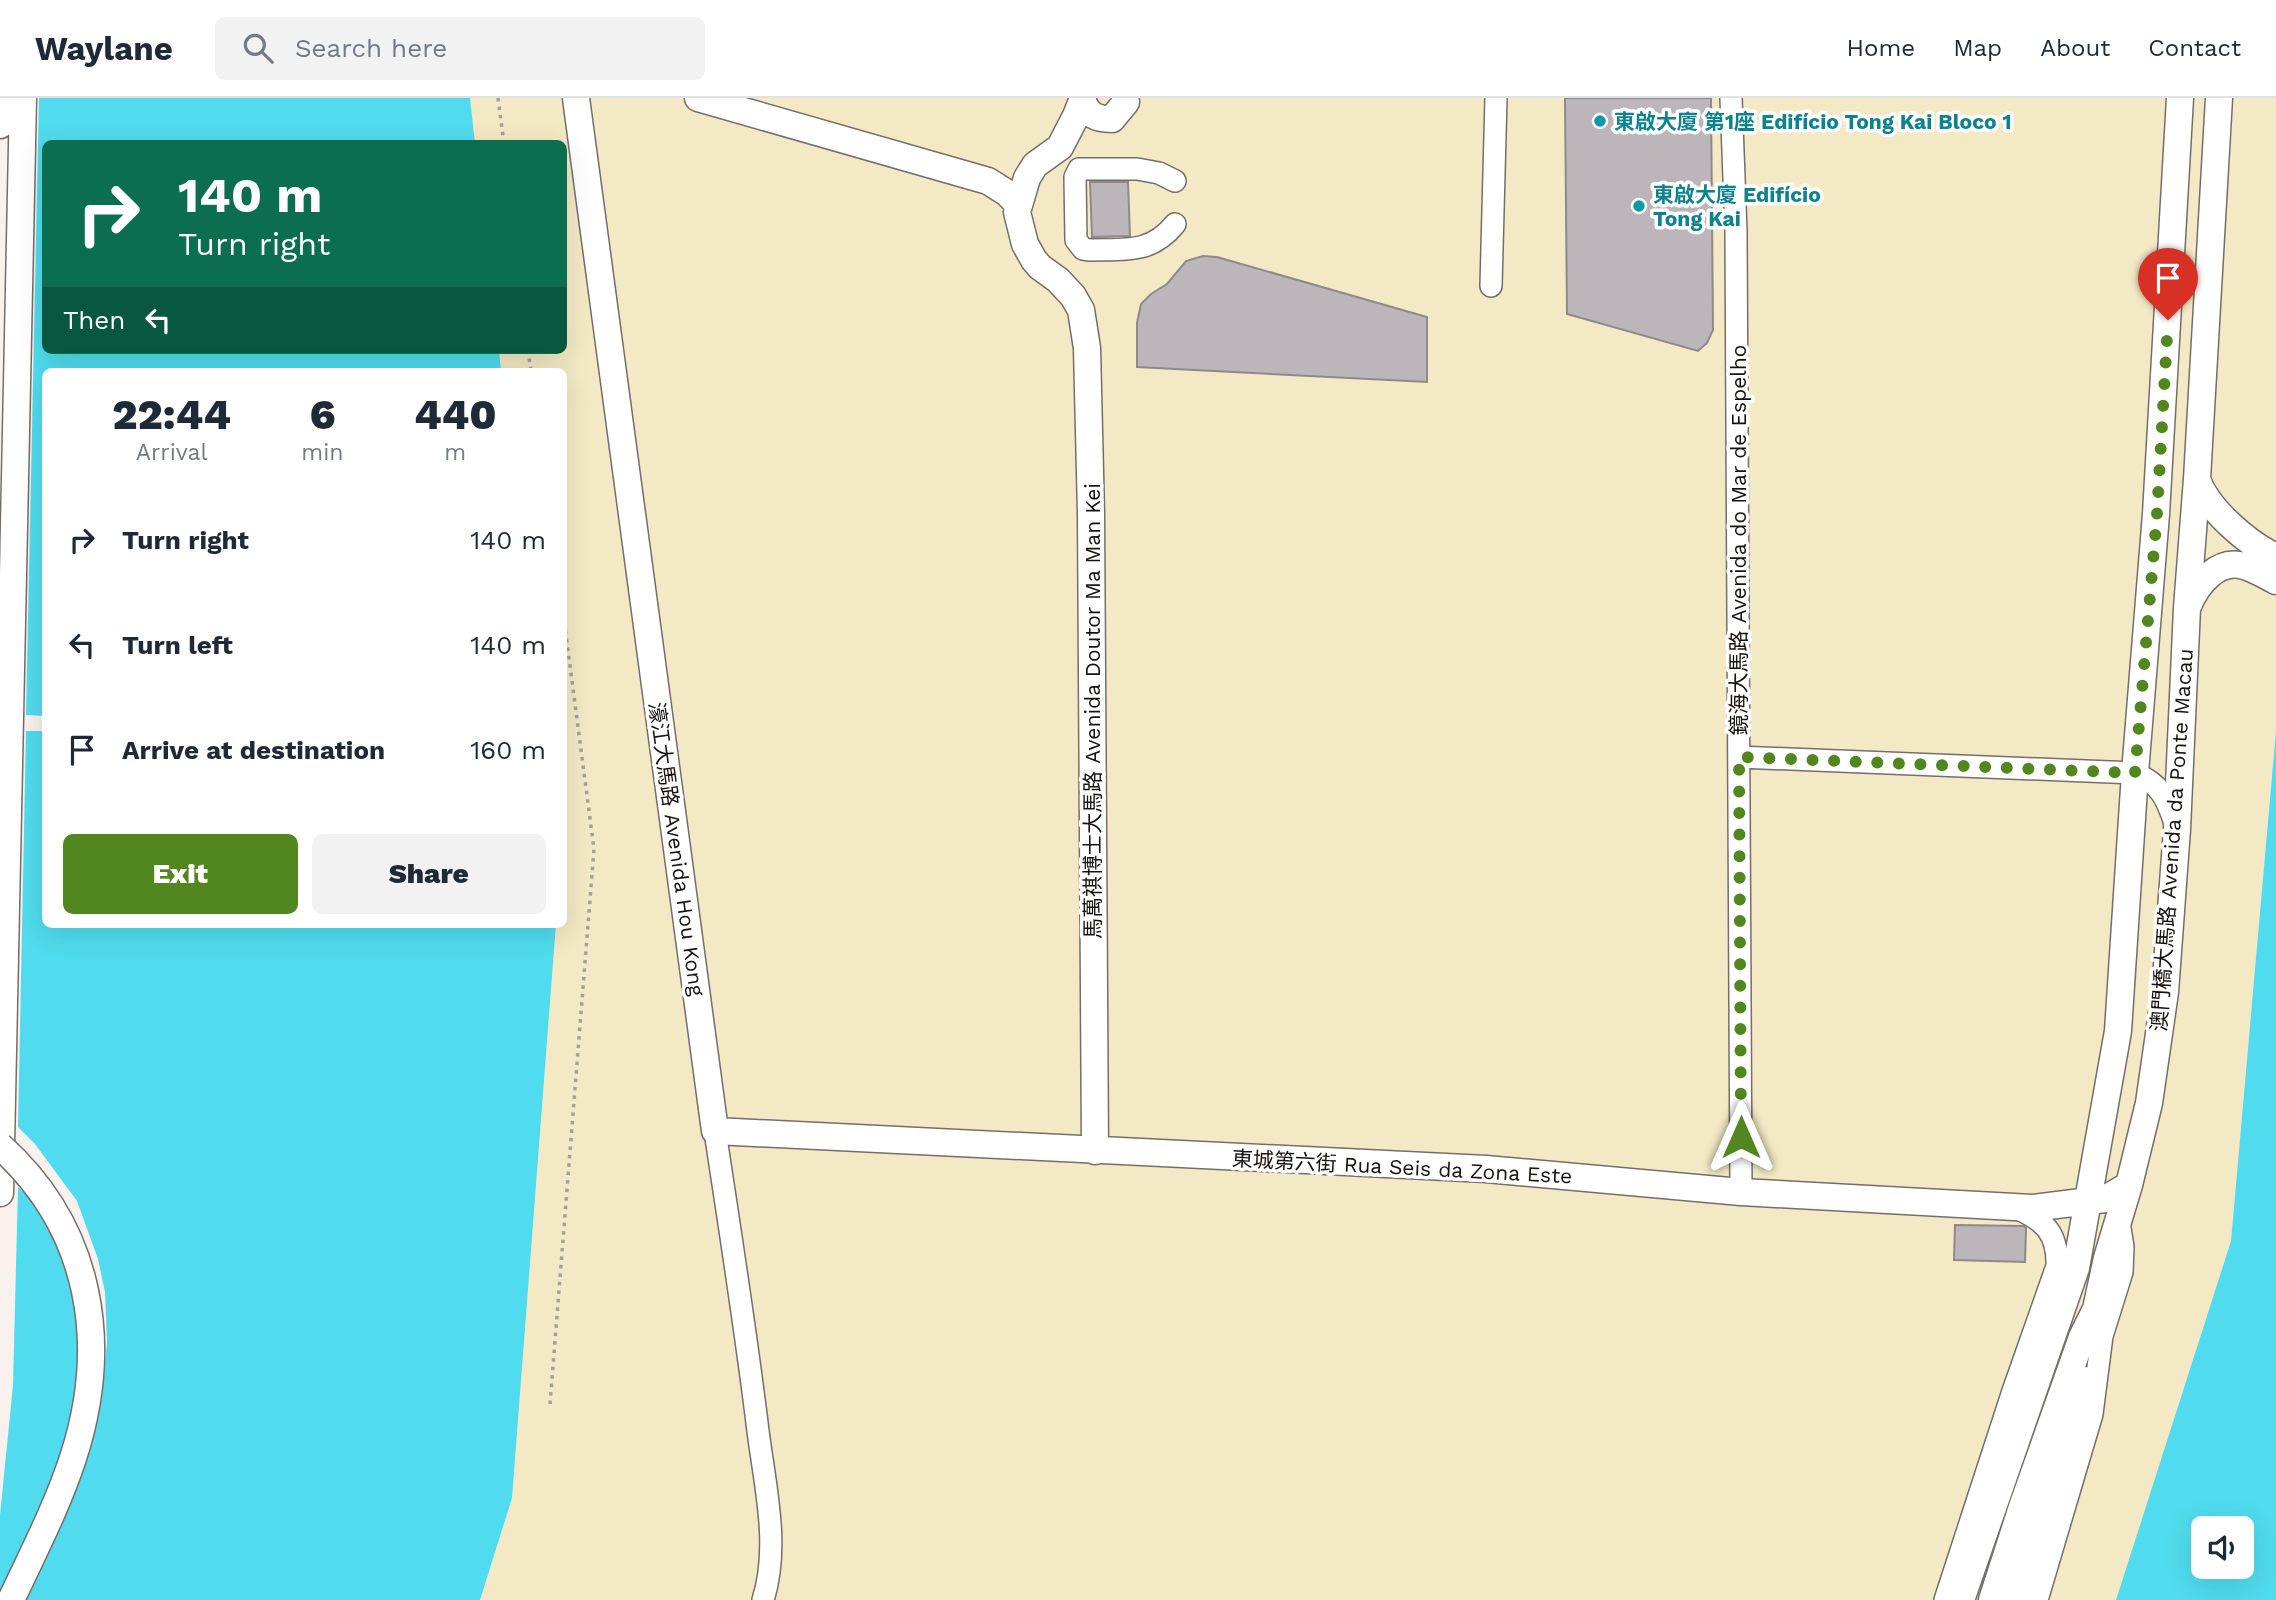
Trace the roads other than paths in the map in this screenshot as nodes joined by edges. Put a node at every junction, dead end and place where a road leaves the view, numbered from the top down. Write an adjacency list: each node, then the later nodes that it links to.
1 (1, 98): 11 (main road)
2 (23, 98): 29 (main road)
3 (576, 98): 24 (main road, 濠江大馬路 Avenida Hou Kong)
4 (698, 98): 13 (main road)
5 (1125, 98): 10 (main road)
6 (1496, 98): 15 (street)
7 (1731, 98): 21 (street, 鏡海大馬路 Avenida do Mar de Espelho)
8 (2180, 98): 22 (main road, 澳門橋大馬路 Avenida da Ponte Macau)
9 (2218, 98): 16 (main road, 澳門橋大馬路 Avenida da Ponte Macau)
10 (1082, 99): 13 (main road)
11 (0, 125)
12 (1175, 181): 14 (street)
13 (1018, 204): 26 (main road, 馬萬祺博士大馬路 Avenida Doutor Ma Man Kei)
14 (1175, 224)
15 (1491, 286)
16 (2197, 479): 17 (main road); 20 (main road, 澳門橋大馬路 Avenida da Ponte Macau)
17 (2224, 519): 18 (main road); 19 (main road)
18 (2267, 565): 19 (main road)
19 (2214, 572): 20 (main road)
20 (2187, 608): 23 (main road, 澳門橋大馬路 Avenida da Ponte Macau)
21 (1739, 757): 22 (street); 28 (street, 鏡海大馬路 Avenida do Mar de Espelho)
22 (2135, 773): 23 (street); 30 (main road, 澳門橋大馬路 Avenida da Ponte Macau)
23 (2177, 829): 27 (main road, 澳門橋大馬路 Avenida da Ponte Macau)
24 (715, 1131): 26 (main road, 東城第六街 Rua Seis da Zona Este); 35 (street, 濠江大馬路 Avenida Hou Kong)
25 (0, 1146): 34 (main road, bridge)
26 (1095, 1151): 28 (main road, 東城第六街 Rua Seis da Zona Este)
27 (2129, 1185): 30 (main road, 東城第六街 Rua Seis da Zona Este); 32 (main road, 澳門橋大馬路 Avenida da Ponte Macau)
28 (1741, 1192): 31 (main road, 東城第六街 Rua Seis da Zona Este)
29 (0, 1193)
30 (2089, 1202): 31 (main road, 東城第六街 Rua Seis da Zona Este); 37 (main road, 澳門橋大馬路 Avenida da Ponte Macau)
31 (2014, 1207): 36 (street)
32 (2119, 1220): 33 (main road, 澳門橋大馬路 Avenida da Ponte Macau); 40 (street)
33 (2096, 1309): 38 (main road, 澳門橋大馬路 Avenida da Ponte Macau); 39 (main road)
34 (11, 1600)
35 (763, 1600)
36 (1945, 1600)
37 (1961, 1600)
38 (1992, 1600)
39 (2015, 1600)
40 (2038, 1600)

